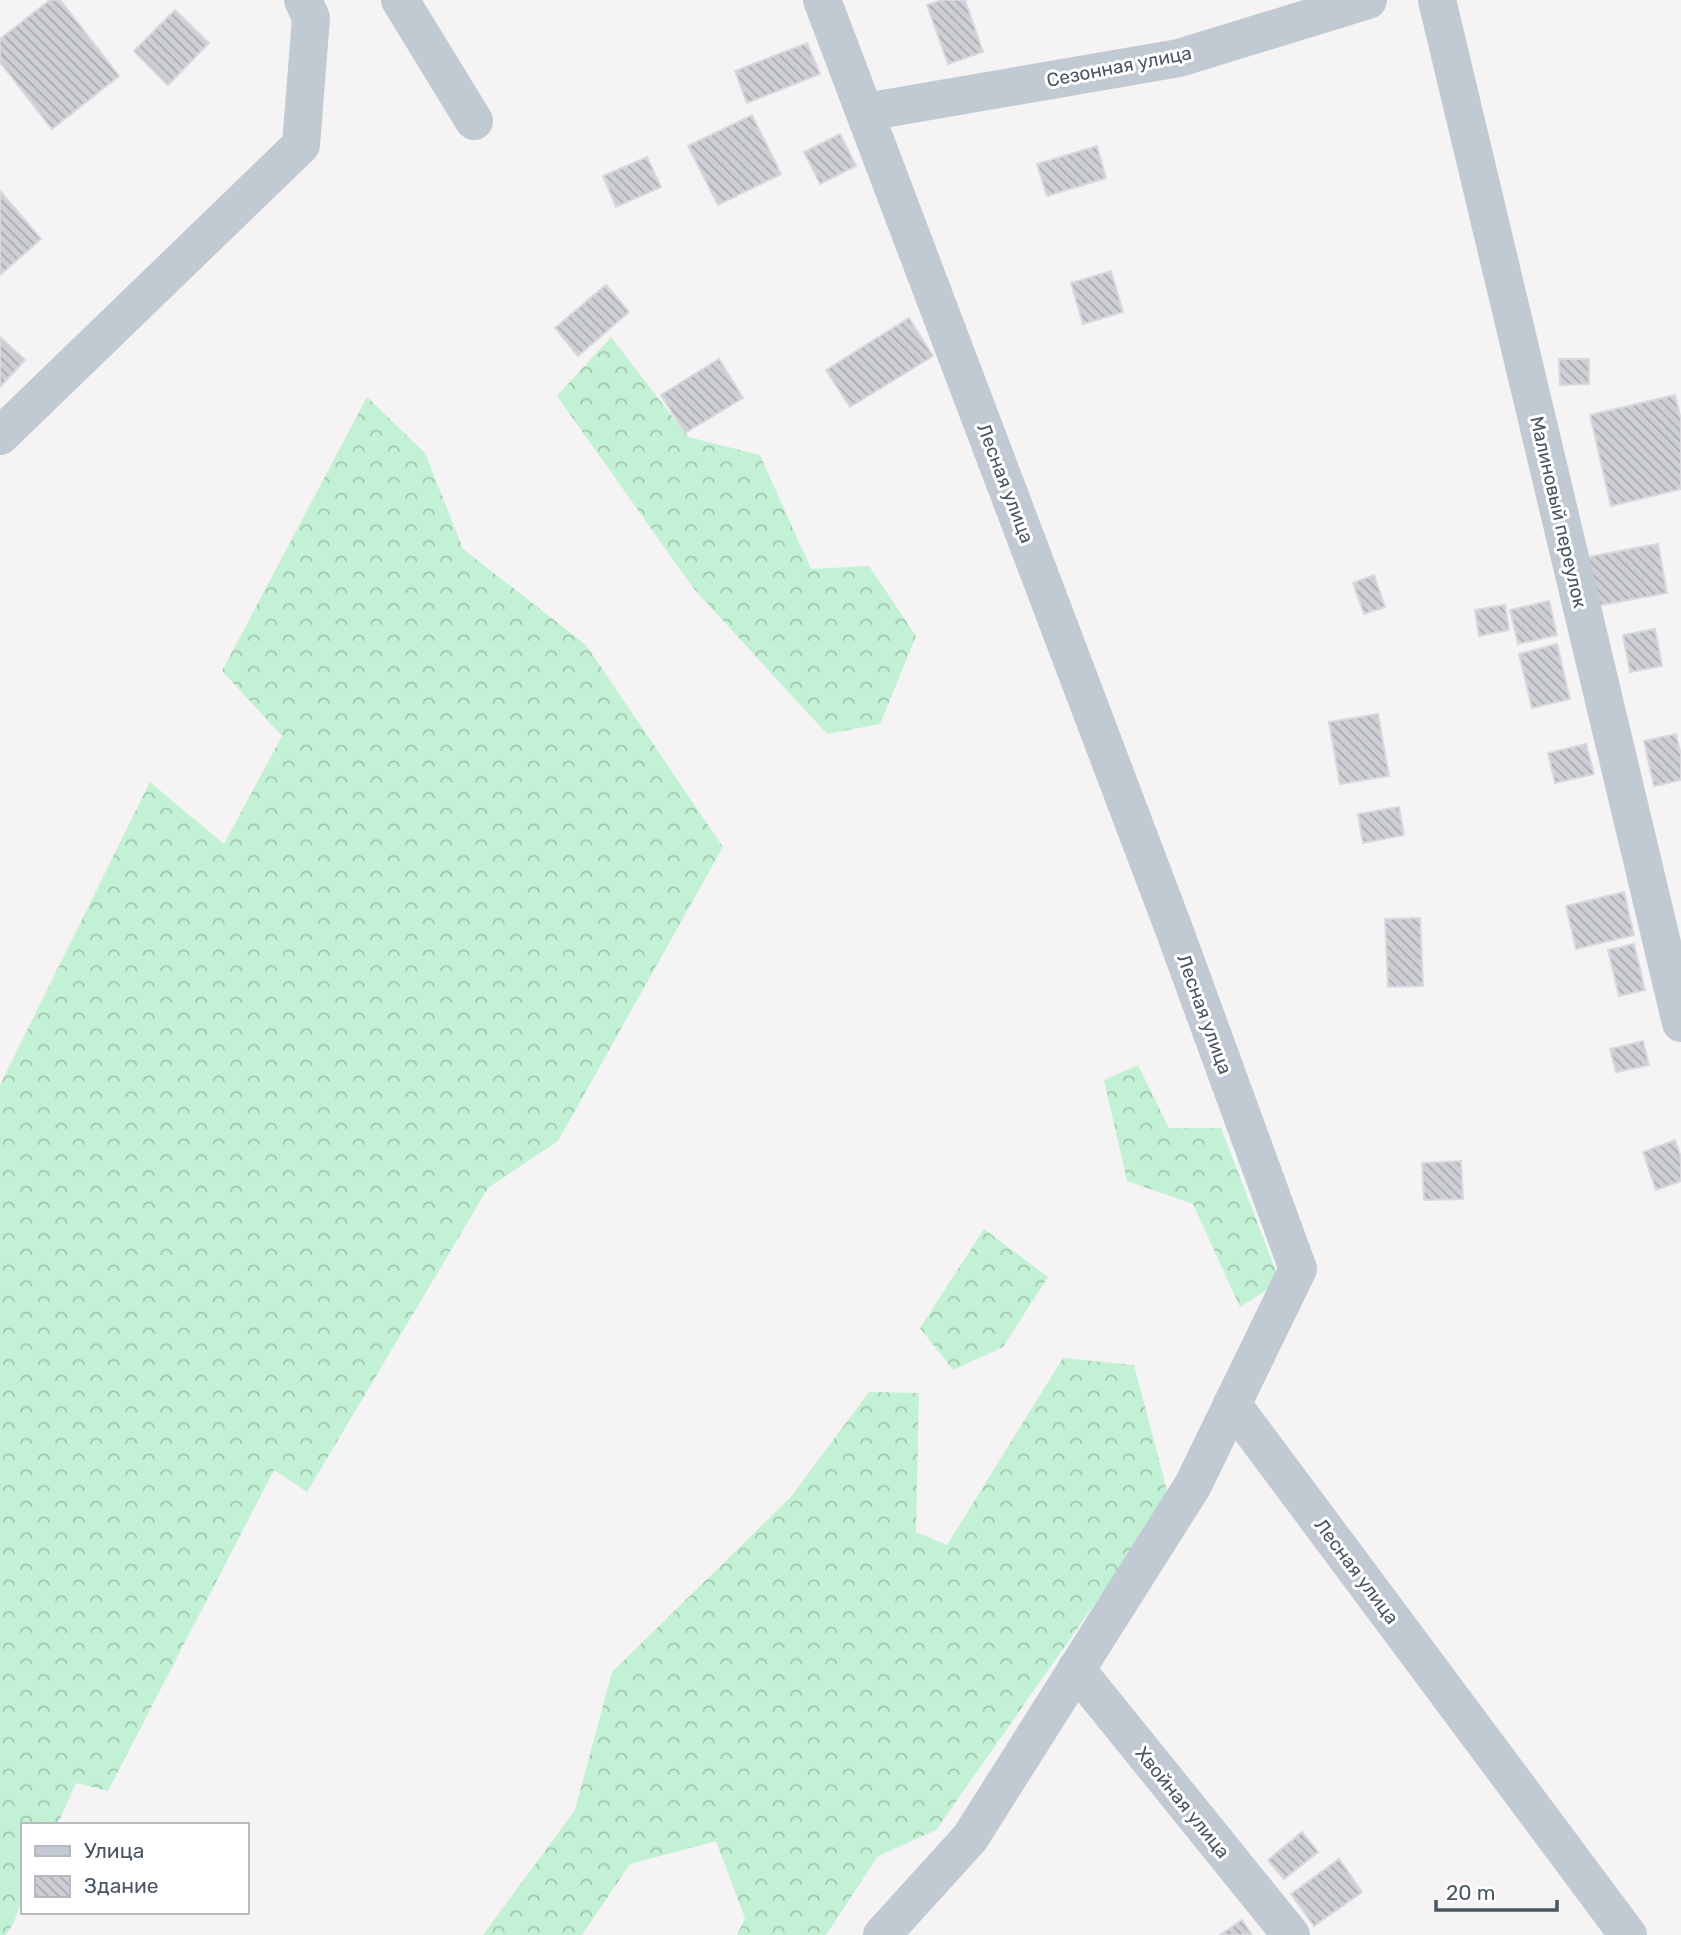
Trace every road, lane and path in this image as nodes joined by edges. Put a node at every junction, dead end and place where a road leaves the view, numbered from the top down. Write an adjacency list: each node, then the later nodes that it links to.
1 (303, 0): 8 (street)
2 (400, 0): 7 (street)
3 (822, 0): 6 (street, Лесная улица)
4 (1368, 0): 6 (street, Сезонная улица)
5 (1437, 0): 9 (street, Малиновый переулок)
6 (866, 112): 10 (street, Лесная улица)
7 (474, 121)
8 (0, 436)
9 (1681, 1023)
10 (1232, 1404): 11 (street); 14 (street, Лесная улица)
11 (1076, 1670): 12 (street); 13 (street, Хвойная улица)
12 (883, 1934)
13 (1291, 1935)
14 (1628, 1935)

